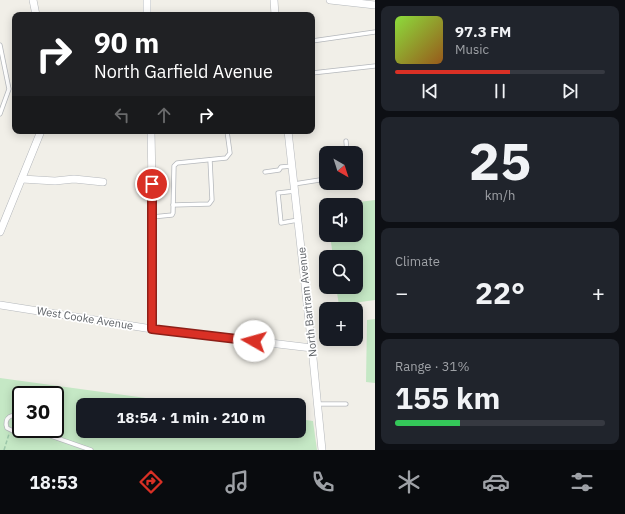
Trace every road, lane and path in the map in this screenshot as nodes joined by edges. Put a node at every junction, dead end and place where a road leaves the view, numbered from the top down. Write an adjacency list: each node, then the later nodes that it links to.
1 (33, 0): 7 (street)
2 (147, 0): 8 (street)
3 (274, 0): 9 (street)
4 (330, 0): 5 (street)
5 (361, 2): 6 (street)
6 (375, 5)
7 (35, 12)
8 (147, 12)
9 (275, 12)
10 (375, 32): 11 (lane)
11 (315, 41)
12 (0, 45): 15 (lane)
13 (375, 66): 14 (lane)
14 (315, 73)
15 (10, 89): 16 (lane)
16 (0, 114)
17 (40, 134): 26 (street)
18 (150, 134): 31 (street)
19 (228, 134): 23 (lane)
20 (288, 134): 24 (street, North Bartram Avenue)
21 (346, 141): 22 (lane)
22 (346, 146)
23 (210, 160): 30 (lane); 30 (lane)
24 (292, 166): 25 (lane); 29 (street, North Bartram Avenue)
25 (265, 172)
26 (22, 179): 28 (street); 33 (street)
27 (319, 181): 29 (lane)
28 (103, 182)
29 (295, 188): 32 (street, North Bartram Avenue); 32 (lane)
30 (173, 205): 31 (lane)
31 (152, 217): 35 (street)
32 (298, 220): 36 (street, North Bartram Avenue)
33 (0, 232)
34 (0, 305): 35 (street, West Cooke Avenue)
35 (152, 329): 36 (street, West Cooke Avenue)
36 (312, 348): 37 (street, North Bartram Avenue)
37 (318, 404): 38 (lane); 44 (street, North Bartram Avenue)
38 (346, 404)
39 (12, 416): 40 (lane)
40 (11, 431): 42 (path)
41 (57, 438): 43 (lane)
42 (4, 450)
43 (91, 450)
44 (322, 450)

